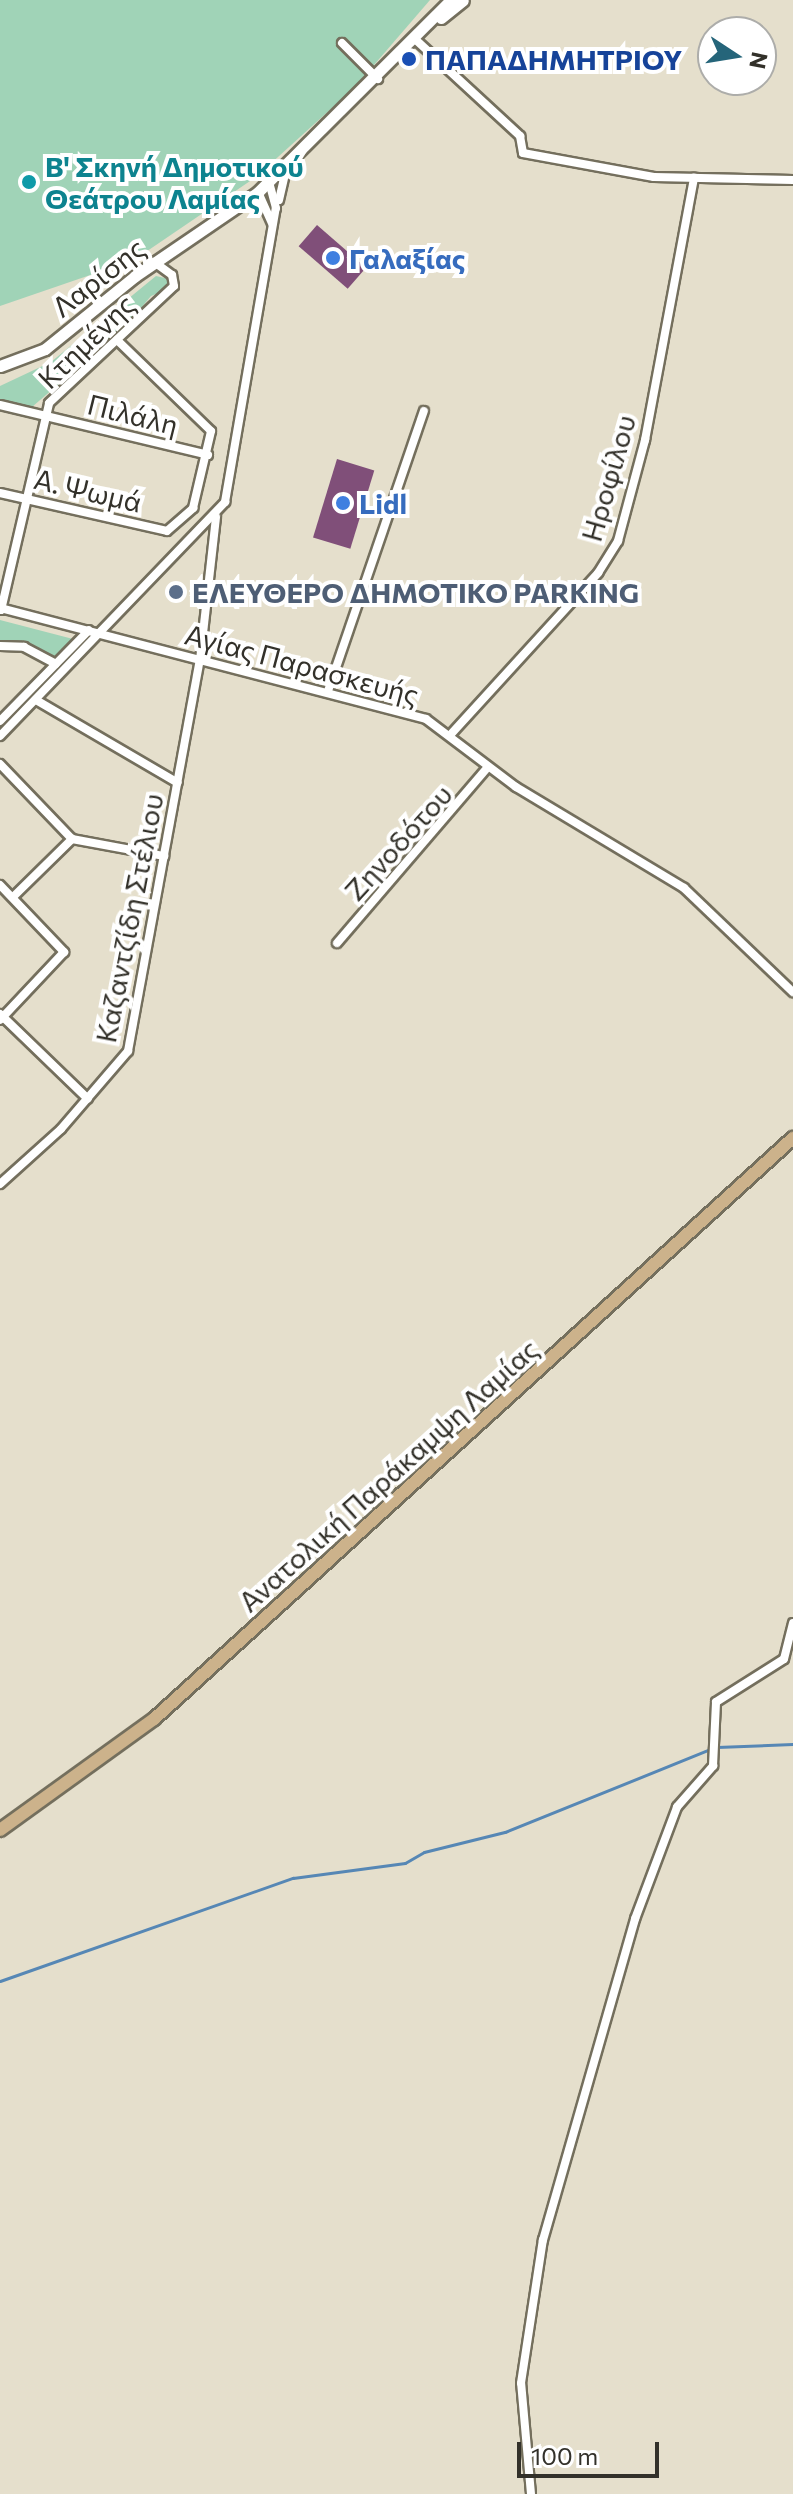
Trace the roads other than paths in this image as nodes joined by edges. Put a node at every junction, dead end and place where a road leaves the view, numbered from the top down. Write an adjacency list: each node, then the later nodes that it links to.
1 (451, 0): 3 (main road, Λαρίσης)
2 (463, 0): 3 (main road, Λαρίσης)
3 (434, 22): 4 (main road, Λαρίσης)
4 (416, 40): 6 (main road, Λαρίσης); 8 (street)
5 (342, 43): 6 (street)
6 (378, 79): 7 (main road, Λαρίσης)
7 (287, 166): 10 (main road, Λαρίσης); 12 (street, Καζαντζίδη Στέλιου)
8 (694, 178): 9 (street); 33 (street, Ηροφίλου)
9 (793, 180)
10 (269, 182): 11 (main road, Λαρίσης); 12 (street)
11 (258, 192): 13 (street); 14 (main road, Λαρίσης)
12 (276, 208): 13 (street, Καζαντζίδη Στέλιου)
13 (272, 225): 23 (street, Καζαντζίδη Στέλιου)
14 (154, 262): 15 (street, Κτημένης); 16 (main road, Λαρίσης)
15 (117, 340): 19 (street, Κτημένης); 20 (street)
16 (0, 366)
17 (0, 405): 19 (street, Πιλάλη)
18 (424, 411): 30 (street)
19 (47, 416): 20 (street, Πιλάλη); 22 (street, Κτημένης)
20 (208, 455): 22 (street, Α. Ψωμά)
21 (0, 493): 22 (street, Α. Ψωμά)
22 (28, 499): 24 (street, Κτημένης)
23 (216, 517): 26 (street); 28 (street, Καζαντζίδη Στέλιου)
24 (1, 609): 25 (street, Αγίας Παρασκευής)
25 (89, 630): 26 (street, Αγίας Παρασκευής); 29 (street)
26 (101, 634): 28 (street, Αγίας Παρασκευής); 31 (street)
27 (0, 646): 29 (street)
28 (200, 660): 30 (street, Αγίας Παρασκευής); 37 (street, Καζαντζίδη Στέλιου)
29 (56, 664): 32 (street)
30 (328, 691): 33 (street, Αγίας Παρασκευής)
31 (36, 700): 34 (street); 37 (street)
32 (0, 721)
33 (452, 733): 36 (street, Αγίας Παρασκευής)
34 (0, 736)
35 (0, 764): 38 (street)
36 (488, 767): 42 (street, Ζηνοδότου); 43 (street, Αγίας Παρασκευής)
37 (178, 783): 39 (street, Καζαντζίδη Στέλιου)
38 (72, 839): 39 (street); 41 (street)
39 (164, 856): 45 (street, Καζαντζίδη Στέλιου)
40 (0, 885): 41 (street)
41 (13, 897): 44 (street)
42 (337, 943)
43 (793, 992)
44 (1, 1017): 45 (street)
45 (88, 1099): 47 (street, Καζαντζίδη Στέλιου)
46 (793, 1138): 49 (main road, Ανατολική Παράκαμψη Λαμίας)
47 (0, 1184)
48 (793, 1623): 50 (street)
49 (0, 1830)
50 (531, 2494)

